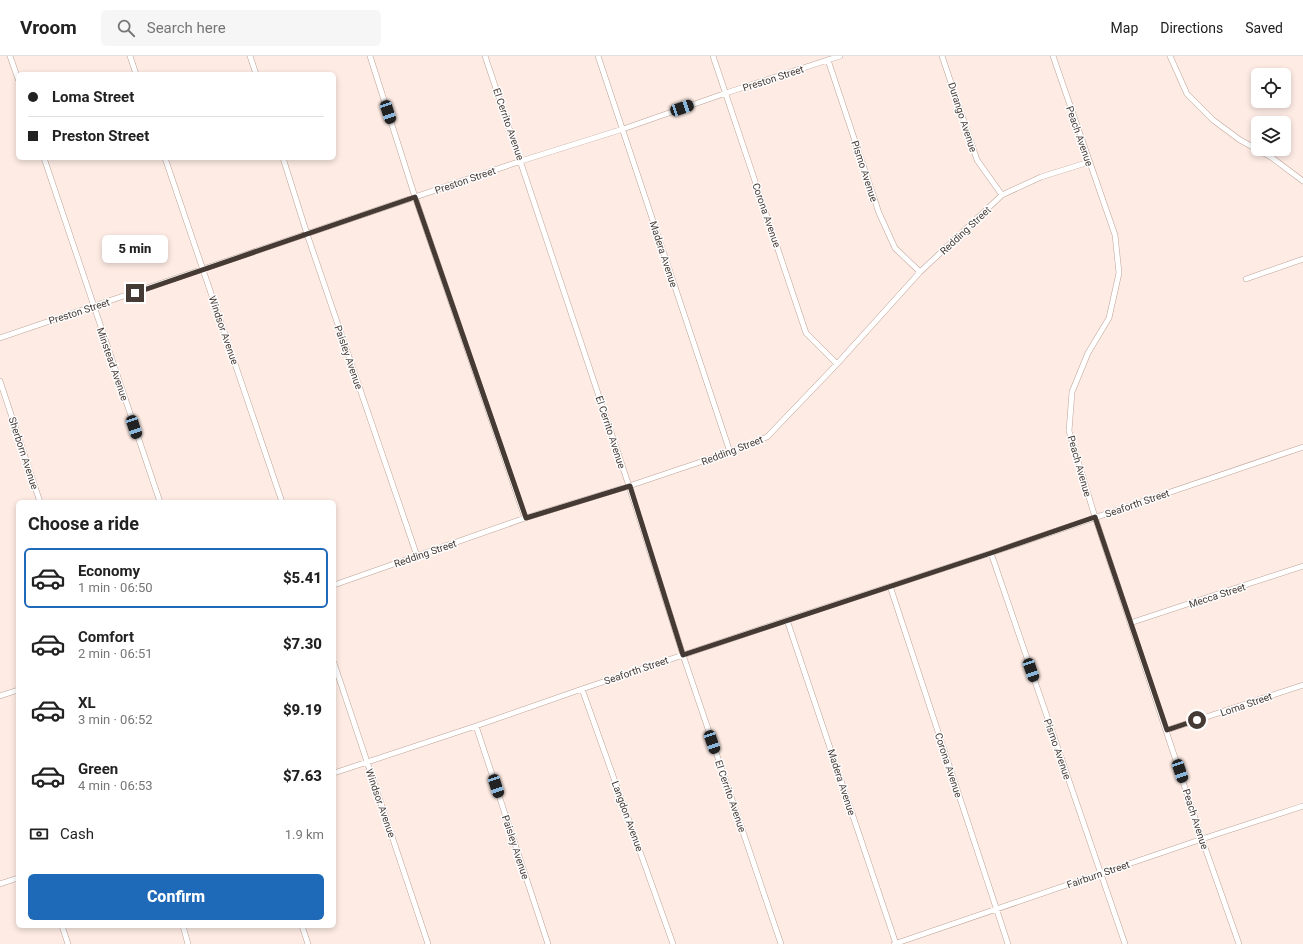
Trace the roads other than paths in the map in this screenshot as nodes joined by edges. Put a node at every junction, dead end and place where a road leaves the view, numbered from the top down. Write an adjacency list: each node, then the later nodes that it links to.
1 (10, 56): 15 (street)
2 (130, 56): 13 (street)
3 (250, 56): 14 (street)
4 (370, 56): 25 (street)
5 (486, 56): 21 (street, El Cerrito Avenue)
6 (598, 56): 17 (street, Madera Avenue)
7 (713, 56): 16 (street, Corona Avenue)
8 (840, 56): 12 (street, Preston Street)
9 (942, 56): 24 (street, Durango Avenue)
10 (1053, 56): 22 (street, Peach Avenue)
11 (1170, 56): 23 (street)
12 (828, 60): 16 (street, Preston Street); 29 (street, Pismo Avenue)
13 (135, 72)
14 (255, 72)
15 (16, 73)
16 (726, 93): 17 (street, Preston Street); 33 (street, Corona Avenue)
17 (623, 129): 21 (street, Preston Street); 36 (street, Madera Avenue)
18 (45, 160): 31 (street, Minstead Avenue)
19 (166, 160): 28 (street, Windsor Avenue)
20 (284, 160): 26 (street, Paisley Avenue)
21 (521, 161): 25 (street, Preston Street); 37 (street, El Cerrito Avenue)
22 (1089, 162): 24 (street, Redding Street); 41 (street, Peach Avenue)
23 (1303, 181)
24 (1002, 195): 29 (street, Redding Street)
25 (415, 197): 26 (street, Preston Street); 42 (street)
26 (307, 234): 28 (street, Preston Street); 44 (street, Paisley Avenue)
27 (1303, 259): 30 (street)
28 (203, 269): 31 (street, Preston Street); 40 (street, Windsor Avenue)
29 (920, 272): 33 (street, Redding Street)
30 (1246, 279)
31 (94, 306): 32 (street, Preston Street); 39 (street, Minstead Avenue)
32 (0, 338)
33 (838, 364): 36 (street, Redding Street)
34 (0, 381): 38 (street, Sherborn Avenue)
35 (1303, 447): 41 (street, Seaforth Street)
36 (730, 452): 37 (street, Redding Street)
37 (630, 486): 42 (street, Redding Street); 50 (street, El Cerrito Avenue)
38 (39, 500)
39 (159, 500)
40 (281, 500)
41 (1095, 517): 43 (street, Seaforth Street); 49 (street, Peach Avenue)
42 (526, 518): 44 (street, Redding Street)
43 (991, 553): 47 (street, Seaforth Street); 62 (street, Pismo Avenue)
44 (417, 556): 46 (street, Redding Street)
45 (1303, 566): 49 (street, Mecca Street)
46 (336, 584)
47 (890, 586): 48 (street, Seaforth Street); 65 (street, Corona Avenue)
48 (787, 620): 50 (street, Seaforth Street); 76 (street, Madera Avenue)
49 (1130, 623): 57 (street, Peach Avenue)
50 (683, 655): 53 (street, Seaforth Street); 75 (street, El Cerrito Avenue)
51 (336, 668): 58 (street, Windsor Avenue)
52 (1303, 685): 57 (street, Loma Street)
53 (582, 689): 56 (street, Seaforth Street); 74 (street, Langdon Avenue)
54 (16, 691): 55 (street)
55 (0, 696)
56 (476, 726): 58 (street, Seaforth Street); 73 (street, Paisley Avenue)
57 (1167, 730): 61 (street, Peach Avenue)
58 (367, 763): 59 (street, Seaforth Street); 72 (street, Windsor Avenue)
59 (336, 772)
60 (1303, 806): 61 (street, Fairburn Street)
61 (1202, 839): 62 (street, Fairburn Street); 79 (street, Peach Avenue)
62 (1100, 874): 65 (street, Fairburn Street); 78 (street, Pismo Avenue)
63 (16, 879): 64 (street)
64 (0, 884)
65 (996, 908): 76 (street, Fairburn Street); 77 (street, Corona Avenue)
66 (63, 928): 69 (street)
67 (183, 928): 70 (street)
68 (303, 928): 71 (street)
69 (68, 944)
70 (188, 944)
71 (308, 944)
72 (428, 944)
73 (548, 944)
74 (673, 944)
75 (782, 944)
76 (895, 944)
77 (1008, 944)
78 (1125, 944)
79 (1239, 944)

